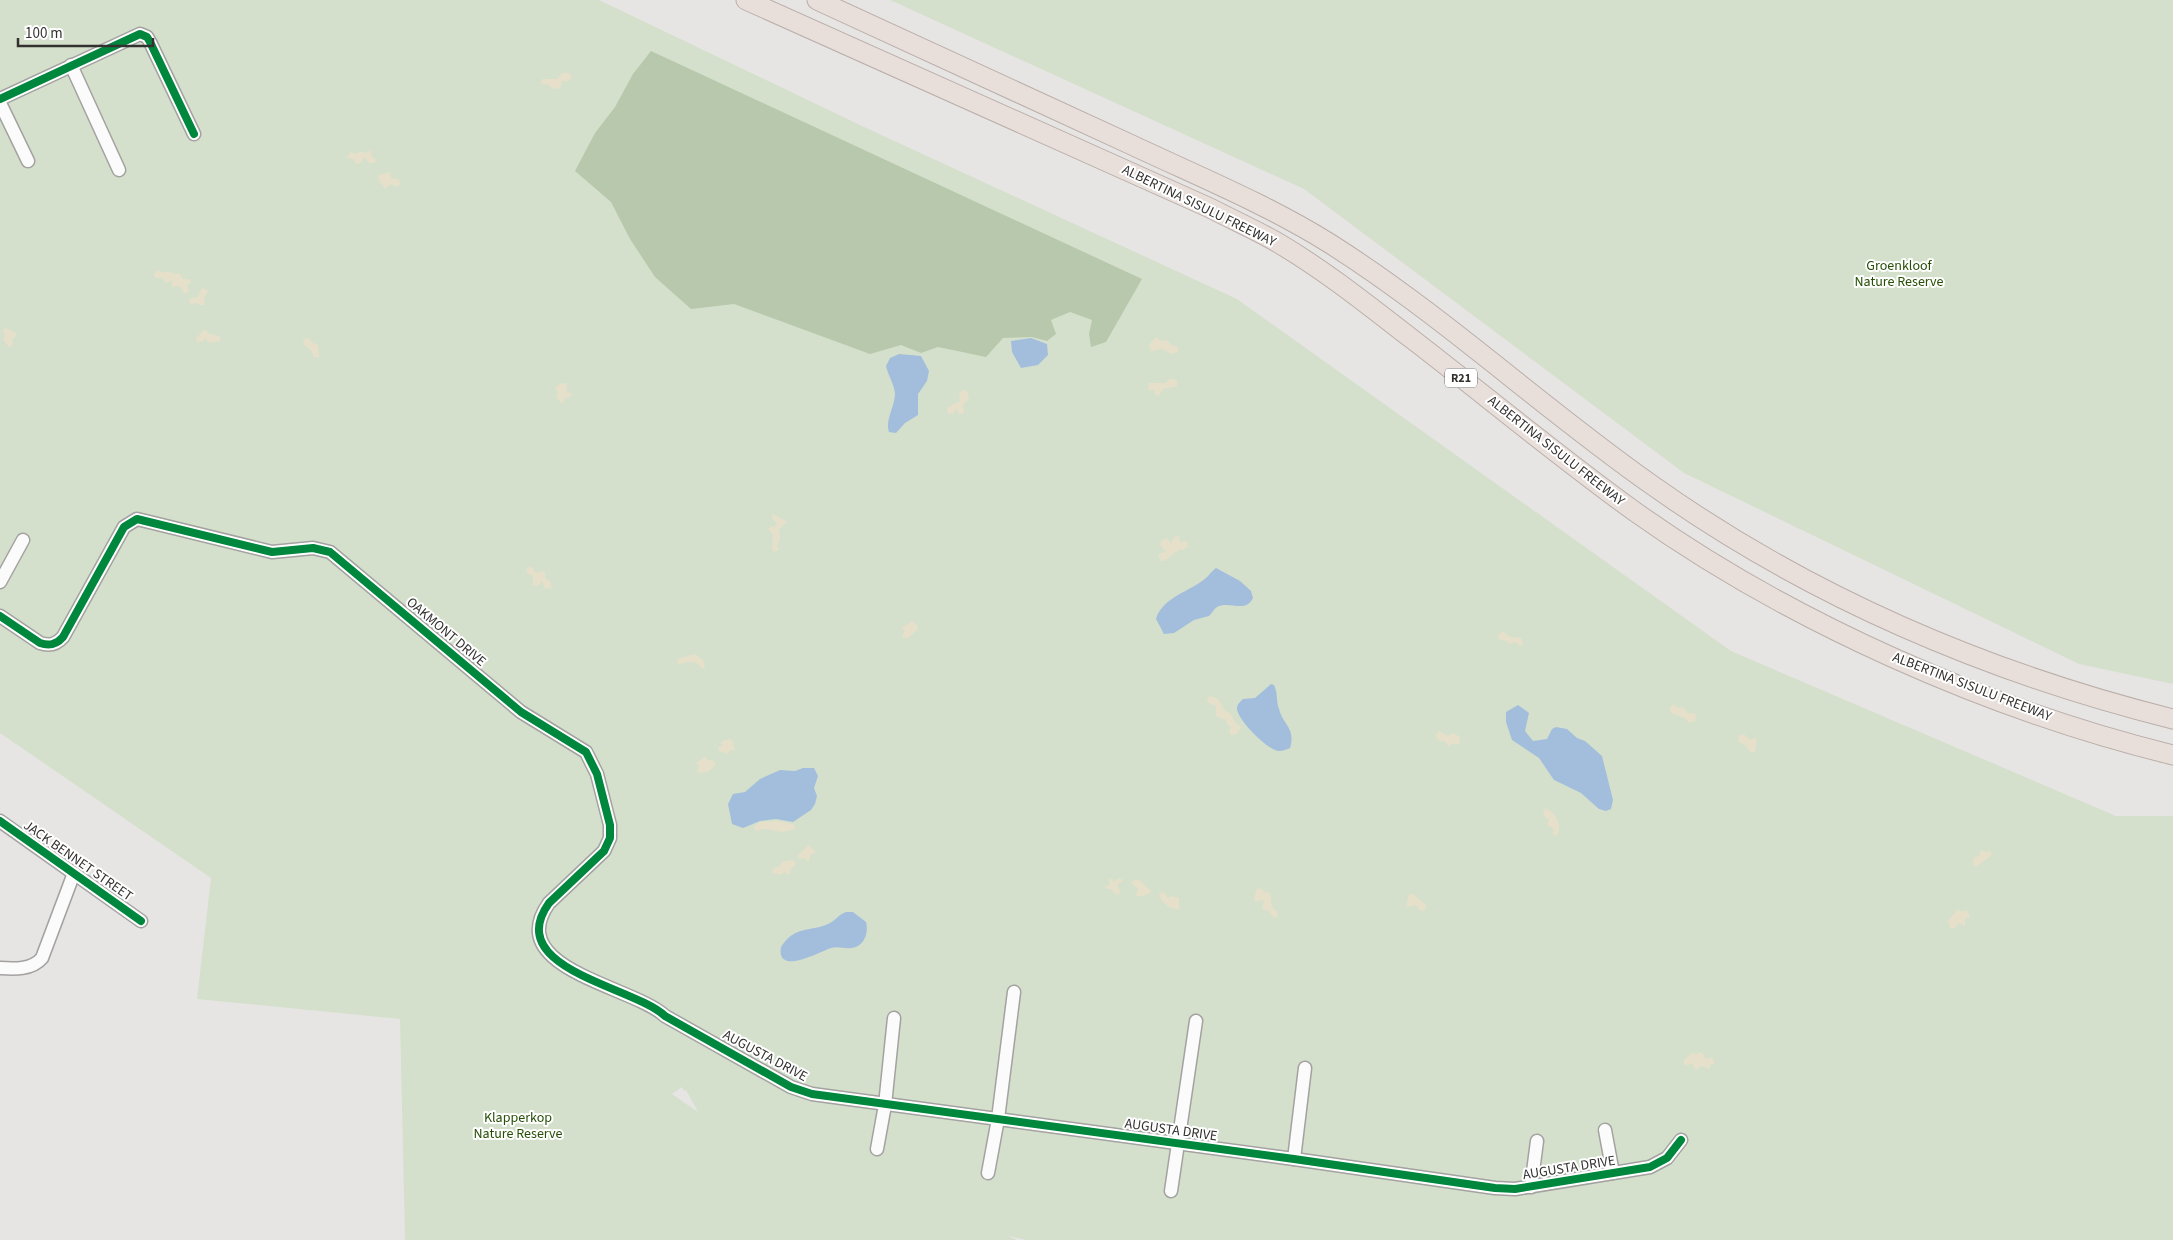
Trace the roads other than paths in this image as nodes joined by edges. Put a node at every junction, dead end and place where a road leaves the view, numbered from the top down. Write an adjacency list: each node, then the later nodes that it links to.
1 (746, 0): 13 (highway, ALBERTINA SISULU FREEWAY / R21)
2 (817, 0): 12 (highway, ALBERTINA SISULU FREEWAY / R21)
3 (71, 65): 4 (street); 6 (street); 8 (street)
4 (0, 99)
5 (0, 103): 7 (street)
6 (194, 134)
7 (28, 161)
8 (120, 170)
9 (23, 540): 10 (street)
10 (0, 582)
11 (0, 616): 19 (street, OAKMONT DRIVE)
12 (2173, 719)
13 (2173, 755)
14 (0, 821): 15 (street, JACK BENNET STREET)
15 (74, 873): 16 (street, JACK BENNET STREET); 17 (street)
16 (142, 921)
17 (0, 968)
18 (1014, 992): 24 (street)
19 (665, 1016): 23 (street, AUGUSTA DRIVE)
20 (894, 1018): 23 (street)
21 (1196, 1021): 28 (street)
22 (1305, 1068): 30 (street)
23 (885, 1104): 24 (street, AUGUSTA DRIVE); 29 (street)
24 (998, 1119): 28 (street, AUGUSTA DRIVE); 31 (street)
25 (1605, 1130): 32 (street)
26 (1681, 1140): 32 (street, AUGUSTA DRIVE)
27 (1538, 1141): 33 (street)
28 (1179, 1144): 30 (street, AUGUSTA DRIVE); 34 (street)
29 (877, 1149)
30 (1294, 1159): 33 (street, AUGUSTA DRIVE)
31 (988, 1173)
32 (1613, 1173): 33 (street, AUGUSTA DRIVE)
33 (1531, 1187)
34 (1171, 1191)

